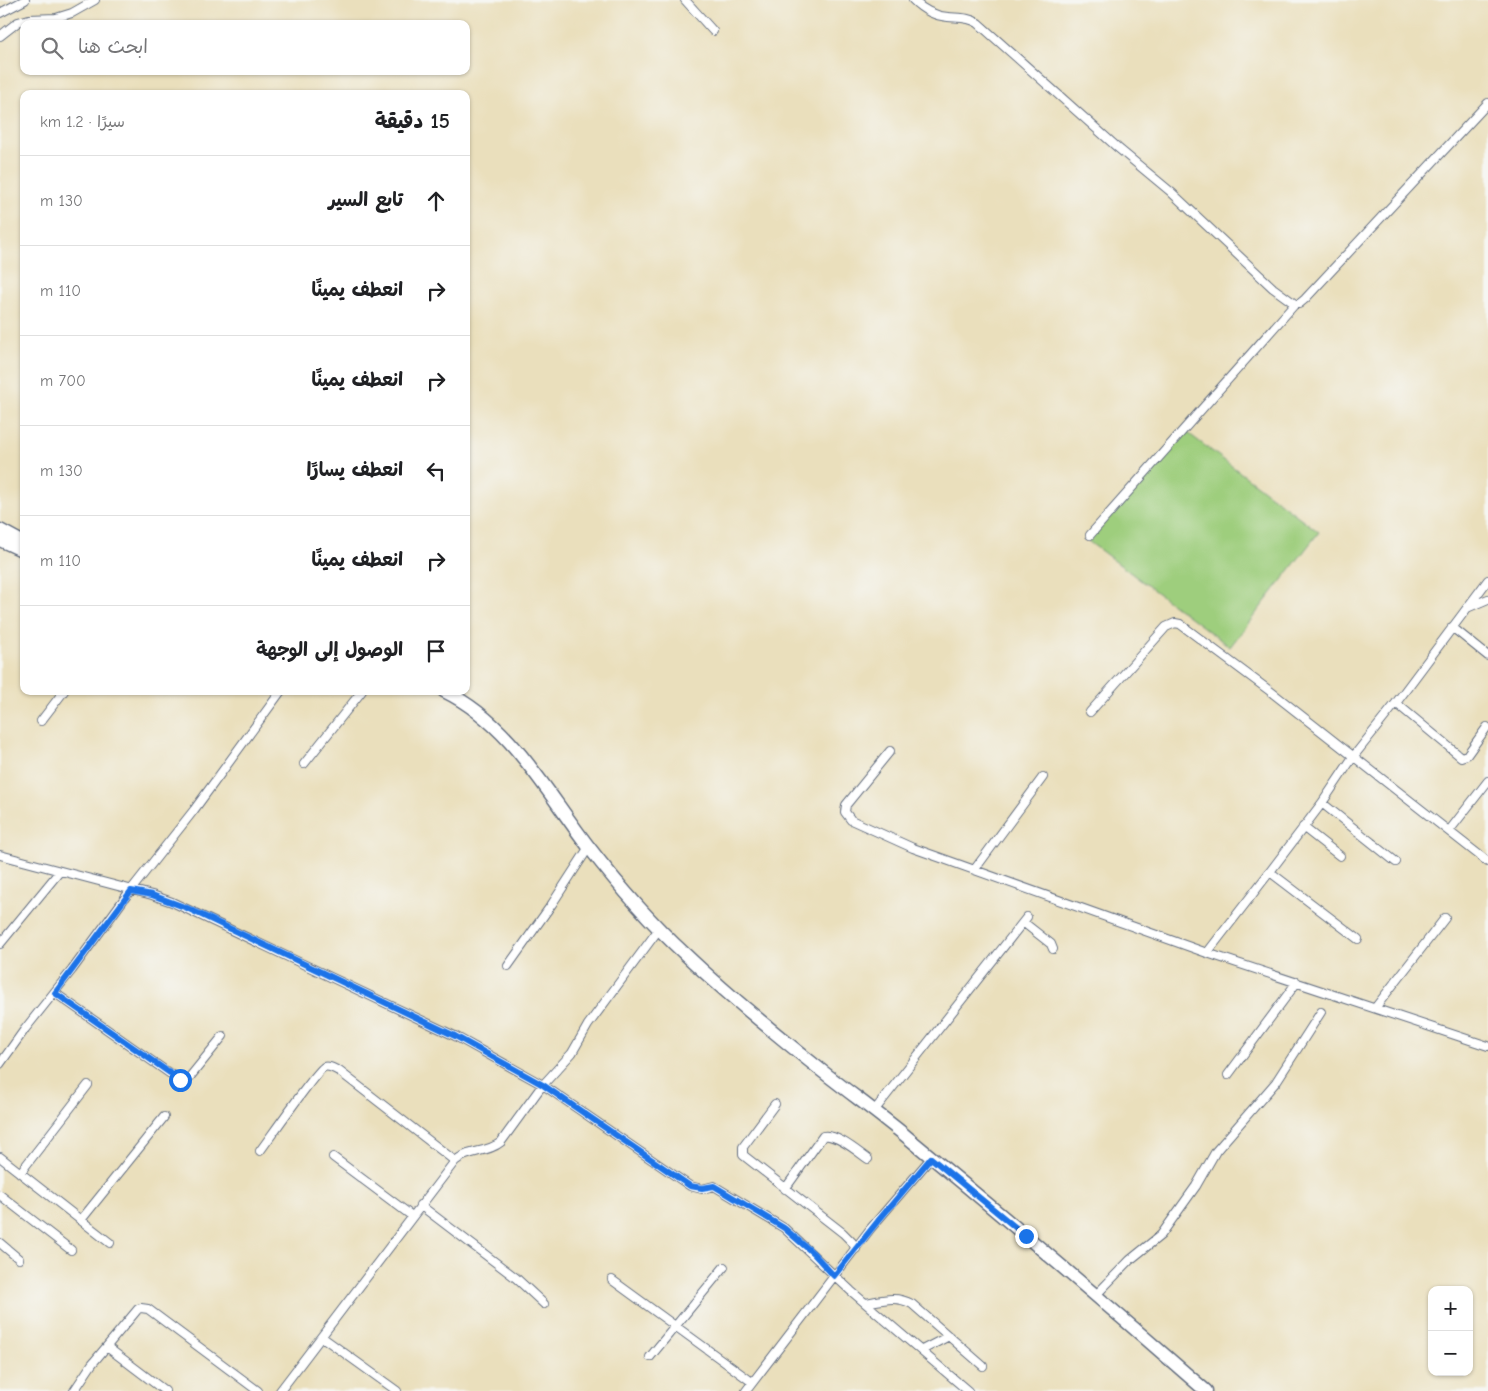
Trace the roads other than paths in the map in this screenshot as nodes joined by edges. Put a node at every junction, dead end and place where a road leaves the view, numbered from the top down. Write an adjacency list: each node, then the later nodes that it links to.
1 (25, 0): 5 (street)
2 (95, 0): 6 (street)
3 (685, 0): 8 (street)
4 (913, 0): 11 (street)
5 (0, 13)
6 (25, 20)
7 (20, 21): 9 (street)
8 (713, 31)
9 (0, 36)
10 (1488, 103): 11 (street)
11 (1295, 304): 13 (street)
12 (0, 530): 15 (main road)
13 (1090, 535)
14 (0, 540): 16 (main road)
15 (20, 541)
16 (20, 550)
17 (1488, 580): 19 (street)
18 (1488, 599): 19 (street)
19 (1467, 608): 20 (street)
20 (1452, 628): 21 (street); 26 (street)
21 (1488, 656)
22 (61, 695): 28 (street)
23 (278, 695): 46 (street)
24 (359, 695): 32 (street)
25 (451, 695): 38 (main road)
26 (1396, 702): 29 (street); 31 (street)
27 (1090, 712): 31 (street)
28 (40, 721)
29 (1487, 727)
30 (890, 752): 43 (street)
31 (1353, 756): 35 (street); 37 (street)
32 (304, 764)
33 (1043, 777): 43 (street)
34 (1488, 781): 37 (street)
35 (1322, 803): 36 (street); 41 (street)
36 (1304, 827): 40 (street); 45 (street)
37 (1449, 832): 42 (street)
38 (589, 847): 48 (main road); 53 (street)
39 (0, 855): 44 (street)
40 (1340, 856)
41 (1396, 862)
42 (1488, 862)
43 (974, 870): 52 (street)
44 (60, 871): 46 (street); 50 (street)
45 (1270, 872): 49 (street); 52 (street)
46 (131, 891): 55 (street); 63 (street)
47 (1445, 918): 56 (street)
48 (659, 929): 63 (street); 65 (main road)
49 (1358, 940)
50 (0, 944)
51 (1053, 949): 65 (street)
52 (1206, 953): 54 (street)
53 (508, 966)
54 (1297, 982): 56 (street); 61 (street)
55 (55, 993): 58 (street); 60 (street)
56 (1375, 1008): 59 (street)
57 (1321, 1012): 87 (street)
58 (224, 1036)
59 (1488, 1046)
60 (0, 1064)
61 (1228, 1075)
62 (88, 1085): 73 (street)
63 (543, 1085): 72 (street); 85 (street)
64 (775, 1104): 74 (street)
65 (874, 1111): 70 (main road)
66 (164, 1117): 78 (street)
67 (260, 1151): 72 (street)
68 (0, 1157): 73 (street)
69 (332, 1157): 77 (street)
70 (931, 1158): 81 (street); 87 (main road)
71 (868, 1160): 74 (street)
72 (455, 1161): 76 (street)
73 (20, 1173): 78 (street)
74 (785, 1189): 81 (street)
75 (0, 1195): 82 (street)
76 (420, 1205): 77 (street); 89 (street)
77 (412, 1216): 92 (street)
78 (81, 1220): 80 (street)
79 (0, 1243): 83 (street)
80 (110, 1243)
81 (856, 1249): 85 (street)
82 (71, 1250)
83 (19, 1259)
84 (724, 1267): 90 (street)
85 (834, 1276): 88 (street); 97 (street)
86 (612, 1280): 90 (street)
87 (1096, 1296): 105 (main road)
88 (866, 1303): 91 (street); 94 (street)
89 (544, 1304)
90 (675, 1326): 95 (street); 97 (street)
91 (949, 1336): 94 (street); 96 (street)
92 (322, 1337): 101 (street); 102 (street)
93 (107, 1347): 98 (street); 99 (street); 100 (street)
94 (922, 1350): 104 (street)
95 (650, 1357)
96 (984, 1366)
97 (752, 1382): 103 (street)
98 (74, 1391)
99 (165, 1391)
100 (258, 1391)
101 (280, 1391)
102 (398, 1391)
103 (746, 1391)
104 (968, 1391)
105 (1206, 1391)

